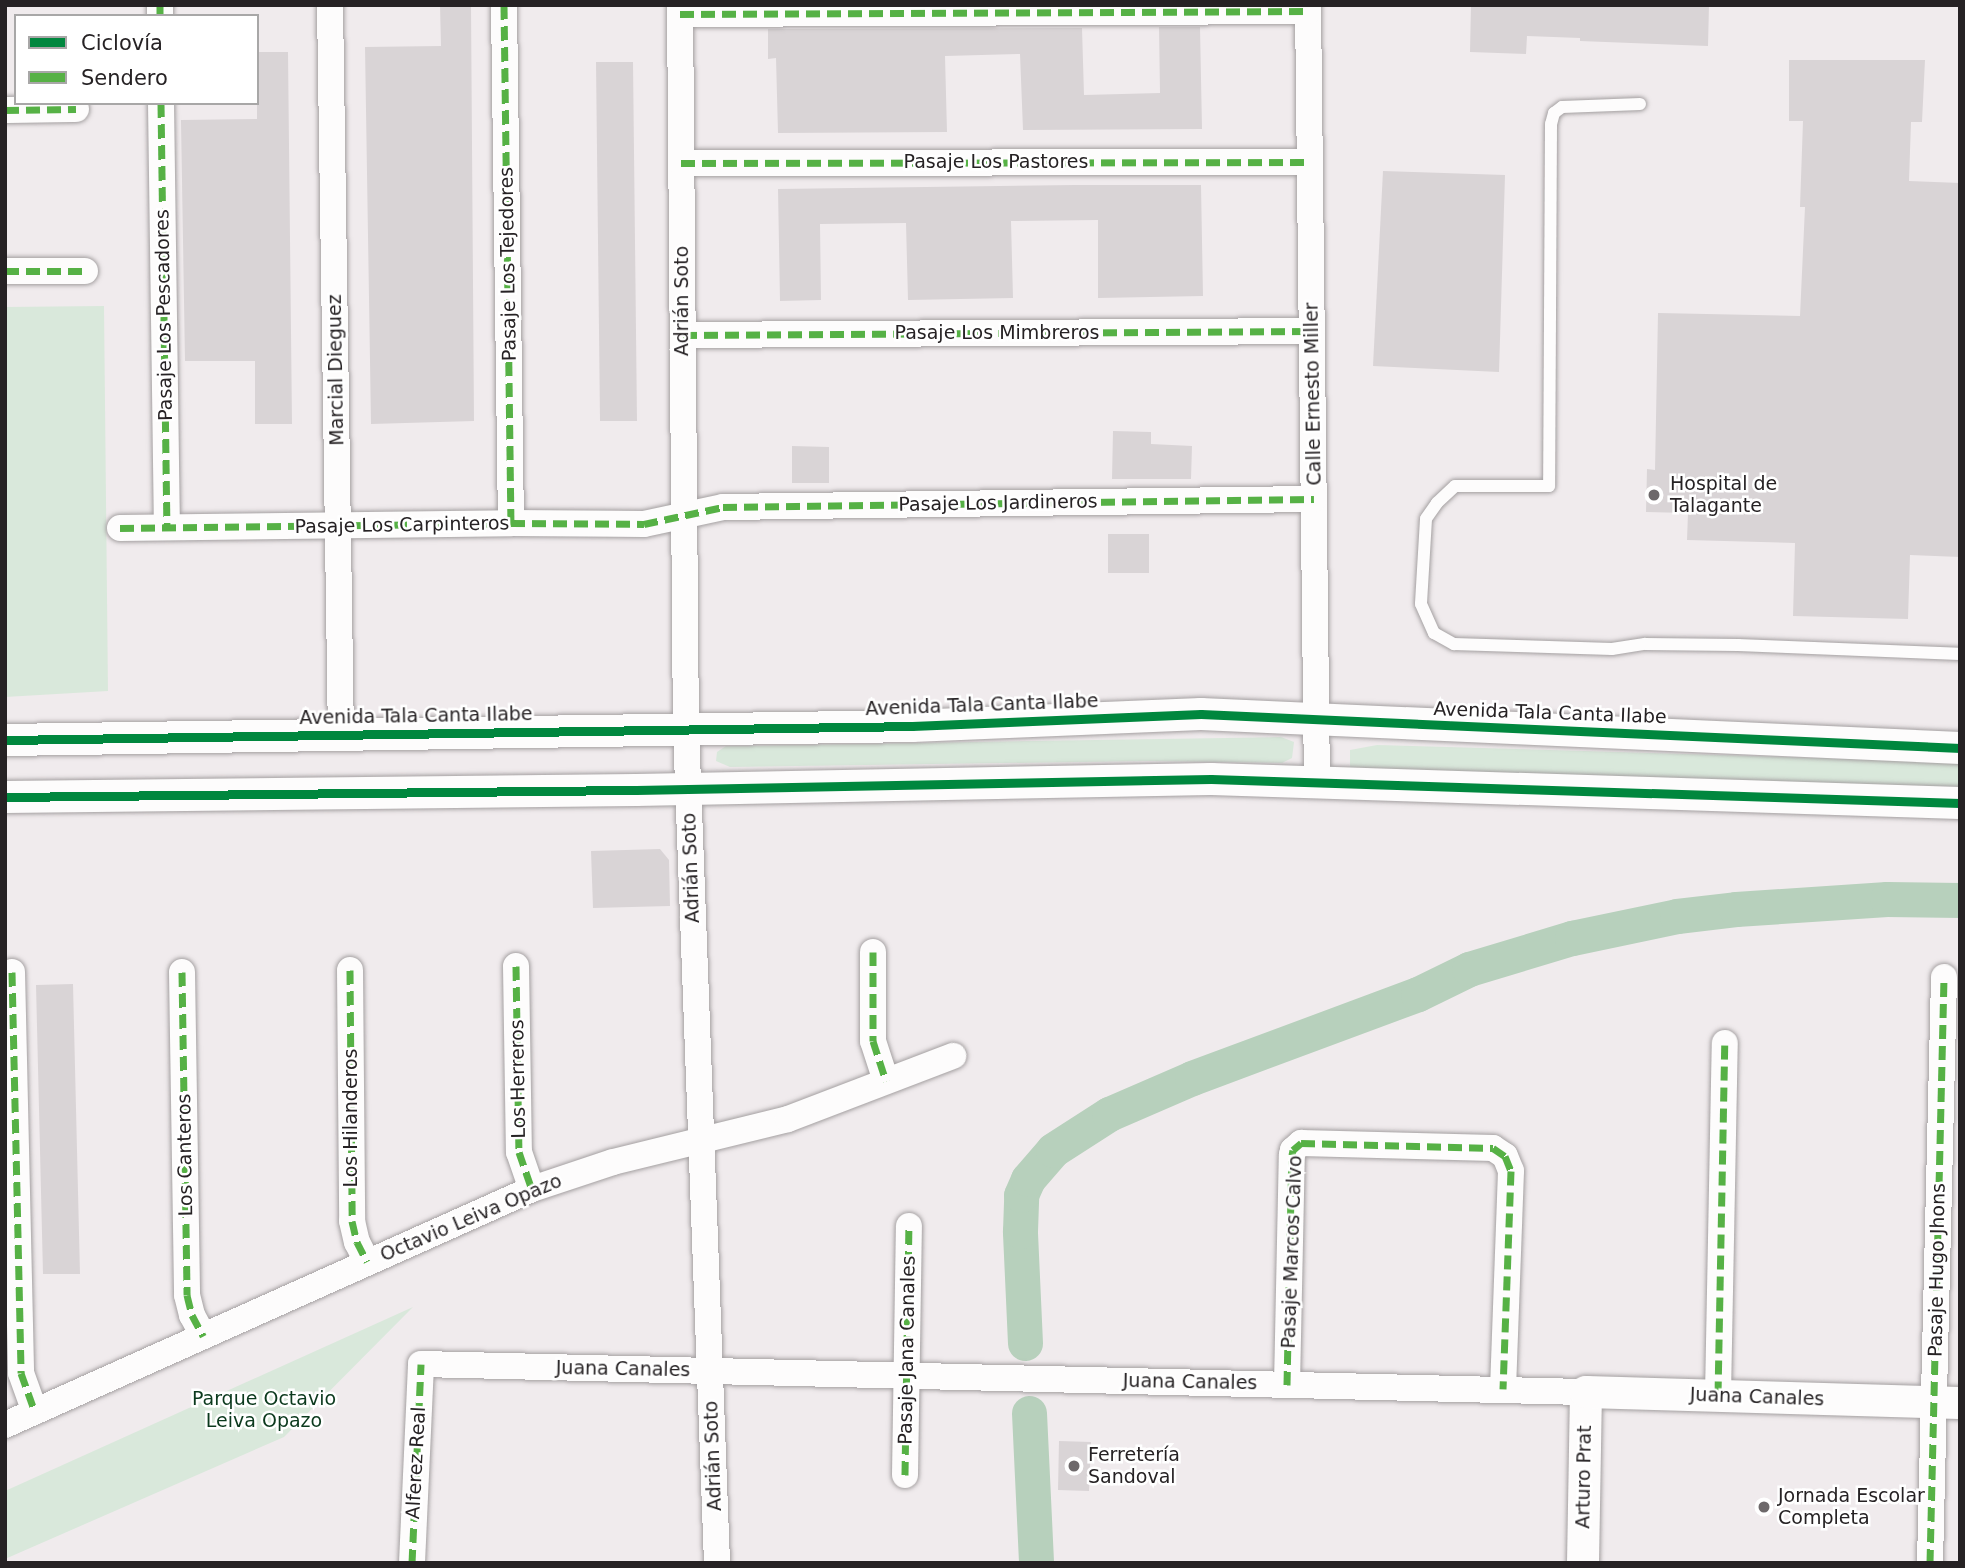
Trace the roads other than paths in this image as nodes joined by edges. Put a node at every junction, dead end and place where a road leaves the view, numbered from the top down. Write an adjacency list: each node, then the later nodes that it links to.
1 (330, 5): 18 (street, Marcial Dieguez)
2 (504, 5): 17 (street, Pasaje Los Tejedores)
3 (1308, 8): 4 (street); 9 (street, Calle Ernesto Miller)
4 (680, 9): 10 (street, Adrián Soto)
5 (1640, 104): 21 (lane)
6 (161, 105): 19 (street, Pasaje Los Pescadores)
7 (76, 109): 8 (street)
8 (5, 110)
9 (1310, 162): 10 (street, Pasaje Los Pastores); 13 (street, Calle Ernesto Miller)
10 (681, 163): 14 (street, Adrián Soto)
11 (5, 271): 12 (street)
12 (85, 271)
13 (1312, 331): 14 (street, Pasaje Los Mimbreros); 15 (street, Calle Ernesto Miller)
14 (682, 335): 16 (street, Adrián Soto)
15 (1314, 499): 16 (street, Pasaje Los Jardineros); 22 (street, Calle Ernesto Miller)
16 (684, 517): 17 (street, Pasaje Los Carpinteros); 23 (street, Adrián Soto)
17 (511, 523): 18 (street, Pasaje Los Carpinteros)
18 (338, 526): 19 (street, Pasaje Los Carpinteros); 24 (street, Marcial Dieguez)
19 (167, 527): 20 (street, Pasaje Los Carpinteros)
20 (120, 528)
21 (1960, 654)
22 (1316, 720): 23 (street, Avenida Tala Canta Ilabe); 26 (street, Avenida Tala Canta Ilabe); 27 (street, Calle Ernesto Miller)
23 (686, 729): 24 (street, Avenida Tala Canta Ilabe); 28 (street, Adrián Soto)
24 (341, 735): 25 (street, Avenida Tala Canta Ilabe)
25 (5, 740)
26 (1960, 748)
27 (1317, 782): 28 (street); 30 (street)
28 (688, 788): 29 (street); 40 (street, Adrián Soto)
29 (5, 797)
30 (1960, 803)
31 (873, 953): 39 (street)
32 (516, 967): 41 (street, Los Herreros)
33 (350, 970): 43 (street, Los Hilanderos)
34 (12, 972): 53 (street)
35 (182, 972): 44 (street, Los Canteros)
36 (1944, 977): 52 (street, Pasaje Hugo Jhons)
37 (1725, 1043): 51 (street)
38 (953, 1056): 39 (street, Octavio Leiva Opazo)
39 (886, 1081): 40 (street, Octavio Leiva Opazo)
40 (702, 1142): 41 (street, Octavio Leiva Opazo); 46 (street, Adrián Soto)
41 (532, 1189): 43 (street, Octavio Leiva Opazo)
42 (909, 1226): 47 (street, Pasaje Jana Canales)
43 (367, 1262): 44 (street, Octavio Leiva Opazo)
44 (202, 1336): 53 (street, Octavio Leiva Opazo)
45 (421, 1364): 46 (street, Juana Canales); 56 (street, Alferez Real)
46 (710, 1371): 47 (street, Juana Canales); 57 (street, Adrián Soto)
47 (906, 1375): 48 (street, Juana Canales); 55 (street, Pasaje Jana Canales)
48 (1287, 1385): 49 (street, Juana Canales); 49 (street, Pasaje Marcos Calvo)
49 (1503, 1390): 50 (street, Juana Canales)
50 (1586, 1392): 51 (street, Juana Canales); 58 (street, Arturo Prat)
51 (1718, 1395): 52 (street, Juana Canales)
52 (1947, 1402): 59 (street, Pasaje Hugo Jhons)
53 (35, 1412): 54 (street, Octavio Leiva Opazo)
54 (5, 1425)
55 (905, 1475)
56 (412, 1563)
57 (718, 1563)
58 (1583, 1563)
59 (1930, 1563)

